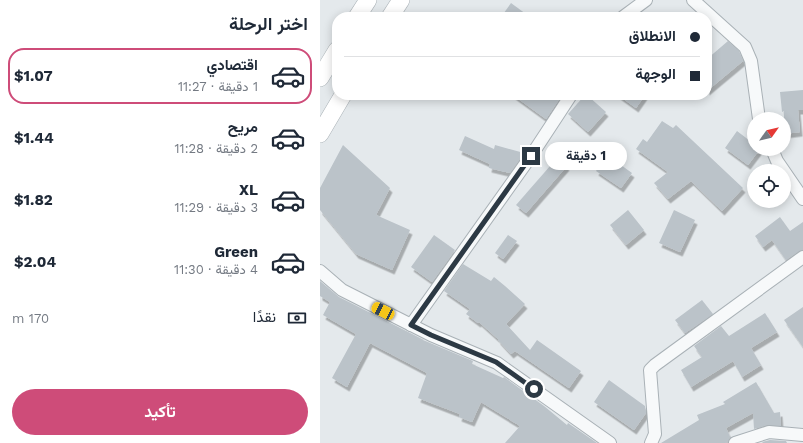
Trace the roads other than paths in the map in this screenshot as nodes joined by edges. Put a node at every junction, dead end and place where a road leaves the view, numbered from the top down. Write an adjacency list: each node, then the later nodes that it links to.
1 (368, 0): 5 (street)
2 (401, 0): 6 (street)
3 (646, 0): 7 (street)
4 (693, 0): 8 (street)
5 (360, 12)
6 (393, 12)
7 (630, 12)
8 (706, 12)
9 (712, 17): 14 (street)
10 (332, 58): 11 (street)
11 (320, 78)
12 (341, 100): 15 (street)
13 (568, 100): 20 (street)
14 (757, 112)
15 (320, 134)
16 (775, 156): 17 (street)
17 (803, 199)
18 (803, 257): 23 (street)
19 (320, 271): 20 (street)
20 (411, 325): 22 (street)
21 (803, 435): 24 (street)
22 (610, 443)
23 (651, 443)
24 (735, 443)

